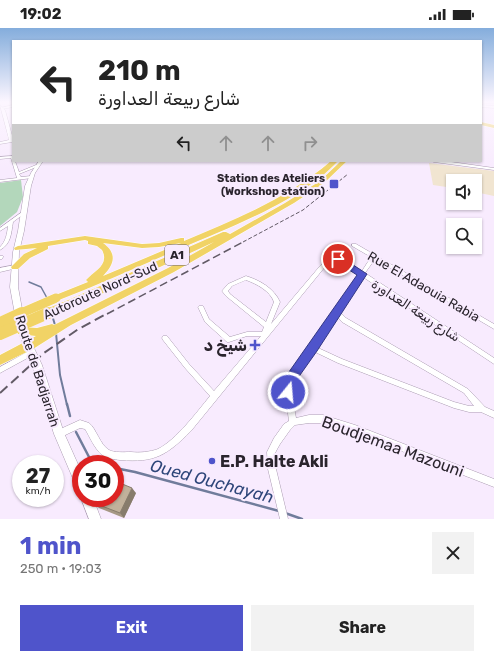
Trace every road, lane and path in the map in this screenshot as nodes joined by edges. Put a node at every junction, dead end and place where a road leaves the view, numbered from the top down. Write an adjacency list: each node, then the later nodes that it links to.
1 (7, 125): 2 (main road)
2 (12, 140): 3 (main road)
3 (0, 142)
4 (0, 158): 5 (street)
5 (12, 159)
6 (13, 162): 13 (street)
7 (40, 162): 11 (main road, Route de Badjarrah)
8 (334, 162): 20 (highway, Autoroute Nord-Sud / A1)
9 (343, 162): 17 (highway, Autoroute Nord-Sud / A1)
10 (442, 162): 12 (main road)
11 (37, 166): 13 (street); 14 (main road, Route de Badjarrah)
12 (494, 169)
13 (18, 173): 15 (street)
14 (31, 177): 15 (street); 18 (main road, Route de Badjarrah)
15 (19, 178): 16 (street)
16 (0, 181)
17 (292, 202): 30 (highway, Autoroute Nord-Sud / A1); 36 (highway)
18 (23, 213): 19 (street); 25 (main road, Route de Badjarrah)
19 (11, 222): 21 (street); 24 (street)
20 (233, 222): 25 (highway); 30 (highway, Autoroute Nord-Sud / A1)
21 (0, 230)
22 (354, 245): 26 (street, Rue El Adaouia Rabia)
23 (42, 247): 25 (highway); 27 (highway); 30 (highway)
24 (0, 249)
25 (17, 250): 27 (main road, Route de Badjarrah)
26 (374, 257): 29 (street); 35 (street, Rue El Adaouia Rabia)
27 (15, 268): 28 (street); 37 (main road, Route de Badjarrah)
28 (0, 270)
29 (362, 274): 32 (street); 39 (street, شارع ربيعة العداورة); 44 (street, شارع ربيعة العداورة)
30 (59, 302): 33 (highway, Autoroute Nord-Sud / A1, bridge); 38 (highway, Autoroute Nord-Sud / A1, bridge)
31 (201, 307): 39 (street)
32 (336, 312): 41 (street); 47 (street)
33 (0, 323)
34 (267, 326): 34 (street); 39 (street)
35 (494, 327)
36 (50, 330): 37 (highway); 42 (highway)
37 (22, 332): 42 (main road, Route de Badjarrah)
38 (0, 334)
39 (265, 334): 46 (street)
40 (165, 338): 46 (street)
41 (313, 348): 47 (street); 49 (street)
42 (30, 349): 43 (highway); 45 (street); 50 (main road, Route de Badjarrah)
43 (0, 360)
44 (494, 361)
45 (0, 370)
46 (214, 396): 50 (street)
47 (482, 409): 48 (street)
48 (494, 415)
49 (293, 422): 52 (street, Boudjemaa Mazouni); 54 (street)
50 (58, 434): 51 (main road, Route de Badjarrah)
51 (72, 464)
52 (494, 483)
53 (90, 507): 55 (main road)
54 (284, 518)
55 (95, 519)

